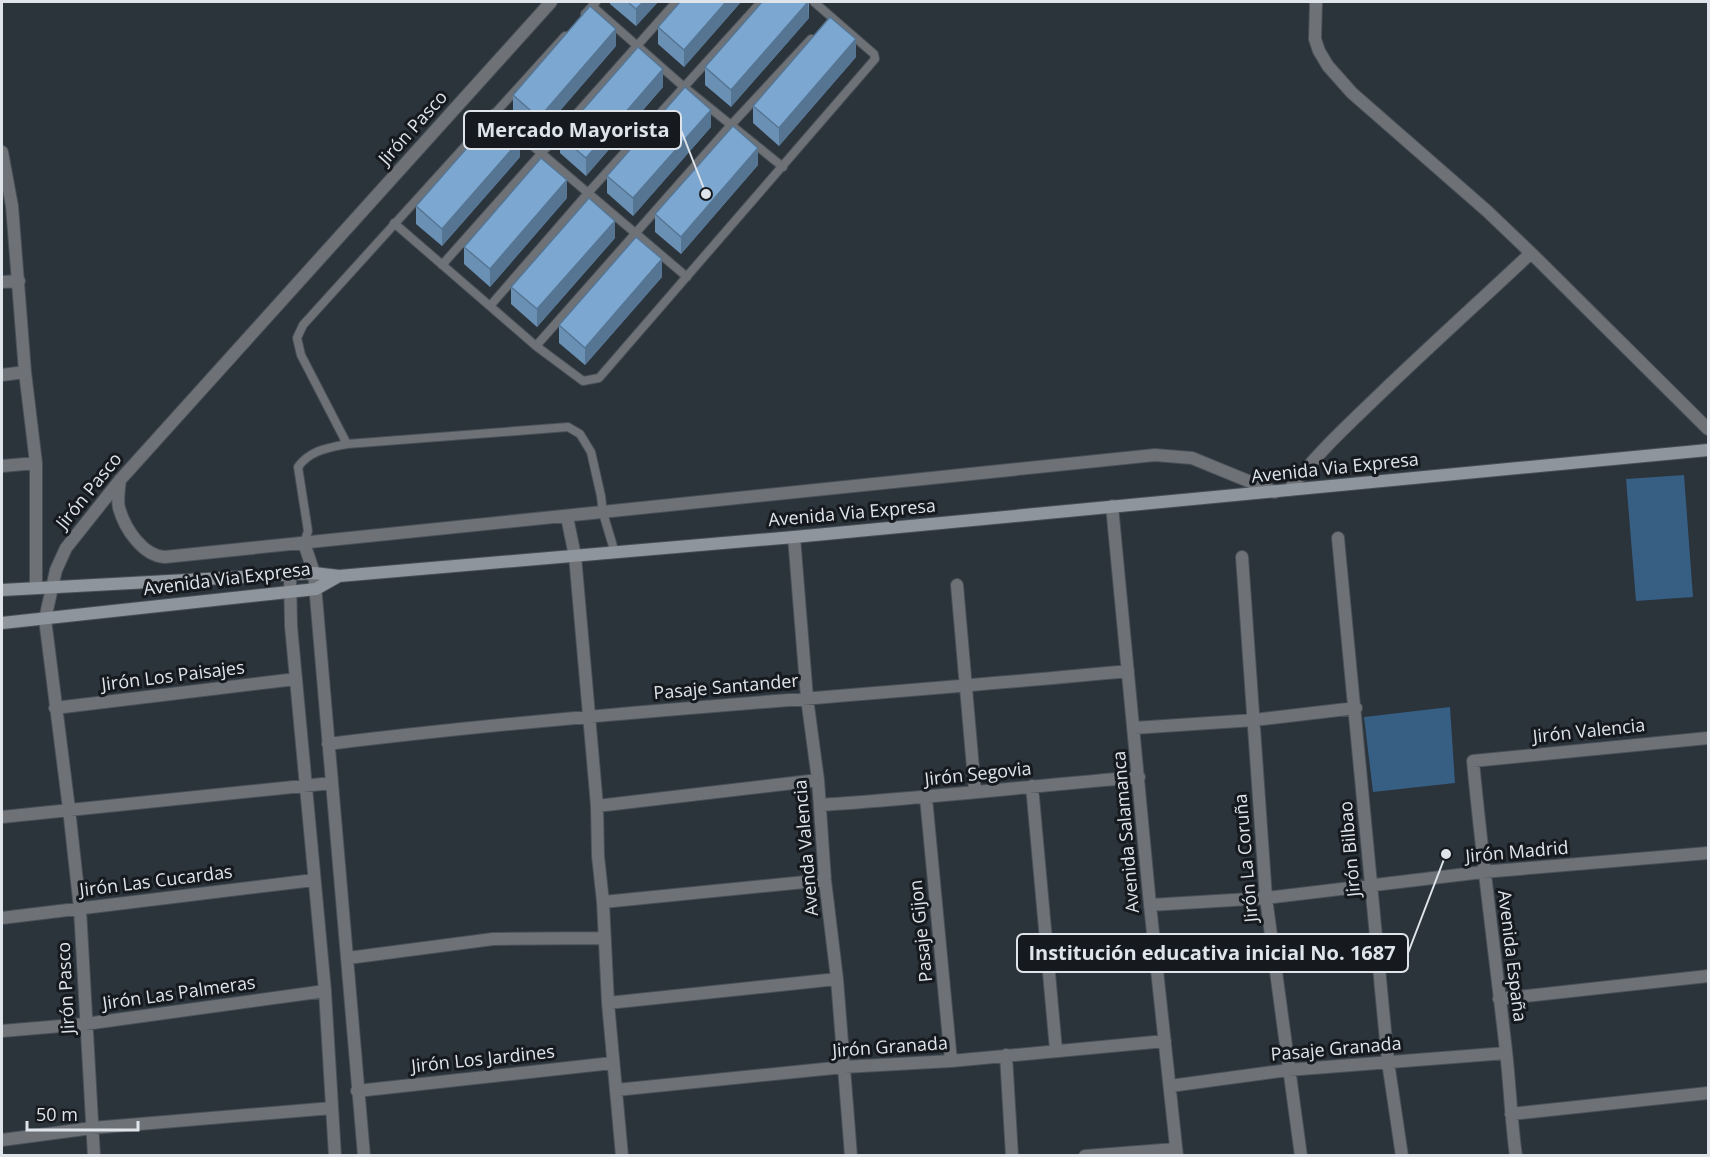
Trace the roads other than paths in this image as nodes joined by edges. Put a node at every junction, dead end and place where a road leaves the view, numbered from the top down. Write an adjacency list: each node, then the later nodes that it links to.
1 (551, 2): 37 (street, Jirón Pasco)
2 (676, 2): 12 (lane)
3 (761, 2): 13 (lane)
4 (814, 2): 7 (lane)
5 (1316, 2): 23 (street)
6 (594, 4): 8 (lane); 12 (lane)
7 (833, 16): 9 (lane); 18 (lane)
8 (577, 22)
9 (825, 25)
10 (570, 31): 14 (lane)
11 (817, 33): 15 (lane)
12 (637, 46): 13 (lane); 17 (lane)
13 (684, 87): 15 (lane); 19 (lane)
14 (494, 113): 17 (lane); 21 (lane)
15 (730, 125): 18 (lane); 22 (lane)
16 (2, 152): 20 (street)
17 (540, 154): 19 (lane); 24 (lane)
18 (783, 167): 25 (lane)
19 (586, 194): 22 (lane); 28 (lane)
20 (7, 206): 26 (street)
21 (394, 223): 24 (lane); 33 (lane)
22 (634, 233): 25 (lane); 29 (lane)
23 (1531, 253): 32 (street); 38 (street)
24 (442, 265): 28 (lane)
25 (687, 277): 29 (lane)
26 (19, 281): 27 (street); 30 (street)
27 (2, 282)
28 (490, 306): 29 (lane)
29 (536, 346)
30 (26, 372): 31 (street); 35 (street)
31 (2, 375)
32 (1708, 429)
33 (347, 444): 41 (lane); 45 (lane)
34 (1708, 450): 38 (main road, Avenida Via Expresa)
35 (36, 463): 36 (street); 54 (street)
36 (2, 466)
37 (120, 480): 45 (street); 53 (street, Jirón Pasco)
38 (1289, 490): 39 (main road, Avenida Via Expresa)
39 (1275, 492): 40 (main road, Avenida Via Expresa); 41 (street)
40 (1112, 506): 43 (main road, Avenida Via Expresa); 60 (street, Avenida Salamanca)
41 (603, 513): 42 (street); 46 (lane)
42 (567, 517): 45 (street); 47 (street)
43 (794, 537): 46 (main road, Avenida Via Expresa); 63 (street, Avenda Valencia)
44 (1338, 538): 65 (street, Jirón Bilbao)
45 (304, 543): 49 (street)
46 (615, 553): 47 (main road, Avenida Via Expresa)
47 (575, 556): 51 (main road, Avenida Via Expresa); 66 (street)
48 (1242, 556): 67 (street, Jirón La Coruña)
49 (314, 573): 50 (main road); 51 (main road); 55 (street)
50 (290, 576): 53 (main road); 57 (street)
51 (339, 576): 55 (main road, Avenida Via Expresa)
52 (957, 585): 62 (street)
53 (53, 586): 54 (main road); 58 (street, Jirón Pasco)
54 (36, 587): 56 (main road)
55 (316, 589): 57 (main road, Avenida Via Expresa); 70 (street)
56 (2, 590)
57 (291, 591): 58 (main road, Avenida Via Expresa); 61 (street)
58 (45, 619): 59 (main road, Avenida Via Expresa); 64 (street, Jirón Pasco)
59 (2, 623)
60 (1128, 671): 62 (street, Pasaje Santander); 68 (street, Avenida Salamanca)
61 (296, 679): 64 (street, Jirón Los Paisajes); 75 (street)
62 (966, 687): 63 (street, Pasaje Santander); 77 (street)
63 (807, 698): 66 (street, Pasaje Santander); 73 (street, Avenda Valencia)
64 (55, 708): 81 (street, Jirón Pasco)
65 (1356, 708): 67 (street); 87 (street, Jirón Bilbao)
66 (588, 718): 70 (street, Pasaje Santander); 80 (street)
67 (1254, 720): 68 (street); 88 (street, Jirón La Coruña)
68 (1134, 728): 72 (street, Avenida Salamanca)
69 (1708, 738): 71 (street, Jirón Valencia)
70 (328, 744): 74 (street)
71 (1473, 761): 84 (street, Avenida España)
72 (1139, 777): 76 (street, Jirón Segovia); 90 (street, Avenida Salamanca)
73 (818, 780): 79 (street, Avenda Valencia); 80 (street)
74 (332, 783): 75 (street); 94 (street)
75 (307, 786): 81 (street); 85 (street)
76 (1032, 786): 77 (street, Jirón Segovia); 103 (street)
77 (975, 791): 78 (street, Jirón Segovia)
78 (926, 798): 79 (street, Jirón Segovia); 106 (street, Pasaje Gijon)
79 (820, 805): 86 (street, Avenda Valencia)
80 (597, 806): 89 (street)
81 (69, 809): 82 (street); 91 (street, Jirón Pasco)
82 (2, 817)
83 (1708, 853): 84 (street, Jirón Madrid)
84 (1483, 872): 87 (street, Jirón Madrid); 98 (street, Avenida España)
85 (315, 880): 91 (street, Jirón Las Cucardas); 97 (street)
86 (825, 880): 89 (street); 96 (street, Avenda Valencia)
87 (1371, 886): 88 (street, Jirón Madrid); 107 (street, Jirón Bilbao)
88 (1266, 898): 90 (street, Jirón Madrid); 110 (street, Jirón La Coruña)
89 (603, 902): 93 (street)
90 (1150, 905): 102 (street, Avenida Salamanca)
91 (80, 909): 92 (street, Jirón Las Cucardas); 100 (street, Jirón Pasco)
92 (2, 918)
93 (604, 938): 94 (street); 99 (street)
94 (348, 958): 113 (street)
95 (1708, 976): 98 (street)
96 (837, 979): 99 (street); 109 (street, Avenda Valencia)
97 (325, 991): 100 (street, Jirón Las Palmeras); 115 (street)
98 (1499, 999): 104 (street, Avenida España)
99 (608, 1003): 108 (street)
100 (85, 1024): 101 (street, Jirón Las Palmeras); 117 (street, Jirón Pasco)
101 (2, 1031)
102 (1166, 1041): 103 (street, Jirón Granada); 111 (street, Avenida Salamanca)
103 (1056, 1050): 105 (street, Jirón Granada)
104 (1506, 1053): 107 (street, Pasaje Granada); 116 (street, Avenida España)
105 (1006, 1055): 106 (street, Jirón Granada); 125 (street)
106 (951, 1061): 109 (street, Jirón Granada)
107 (1388, 1062): 110 (street, Pasaje Granada); 128 (street, Jirón Bilbao)
108 (612, 1063): 112 (street); 113 (street, Jirón Los Jardines)
109 (844, 1067): 112 (street, Jirón Granada); 124 (street, Avenda Valencia)
110 (1288, 1070): 111 (street, Pasaje Granada); 127 (street, Jirón La Coruña)
111 (1170, 1086): 119 (street, Avenida Salamanca)
112 (616, 1090): 123 (street)
113 (357, 1091): 122 (street)
114 (1708, 1093): 116 (street)
115 (332, 1108): 117 (street); 121 (street)
116 (1511, 1114): 129 (street, Avenida España)
117 (92, 1128): 118 (street); 120 (street, Jirón Pasco)
118 (2, 1140)
119 (1176, 1152): 126 (street)
120 (94, 1155)
121 (335, 1155)
122 (364, 1155)
123 (622, 1155)
124 (851, 1155)
125 (1012, 1155)
126 (1085, 1155)
127 (1301, 1155)
128 (1402, 1155)
129 (1516, 1155)

